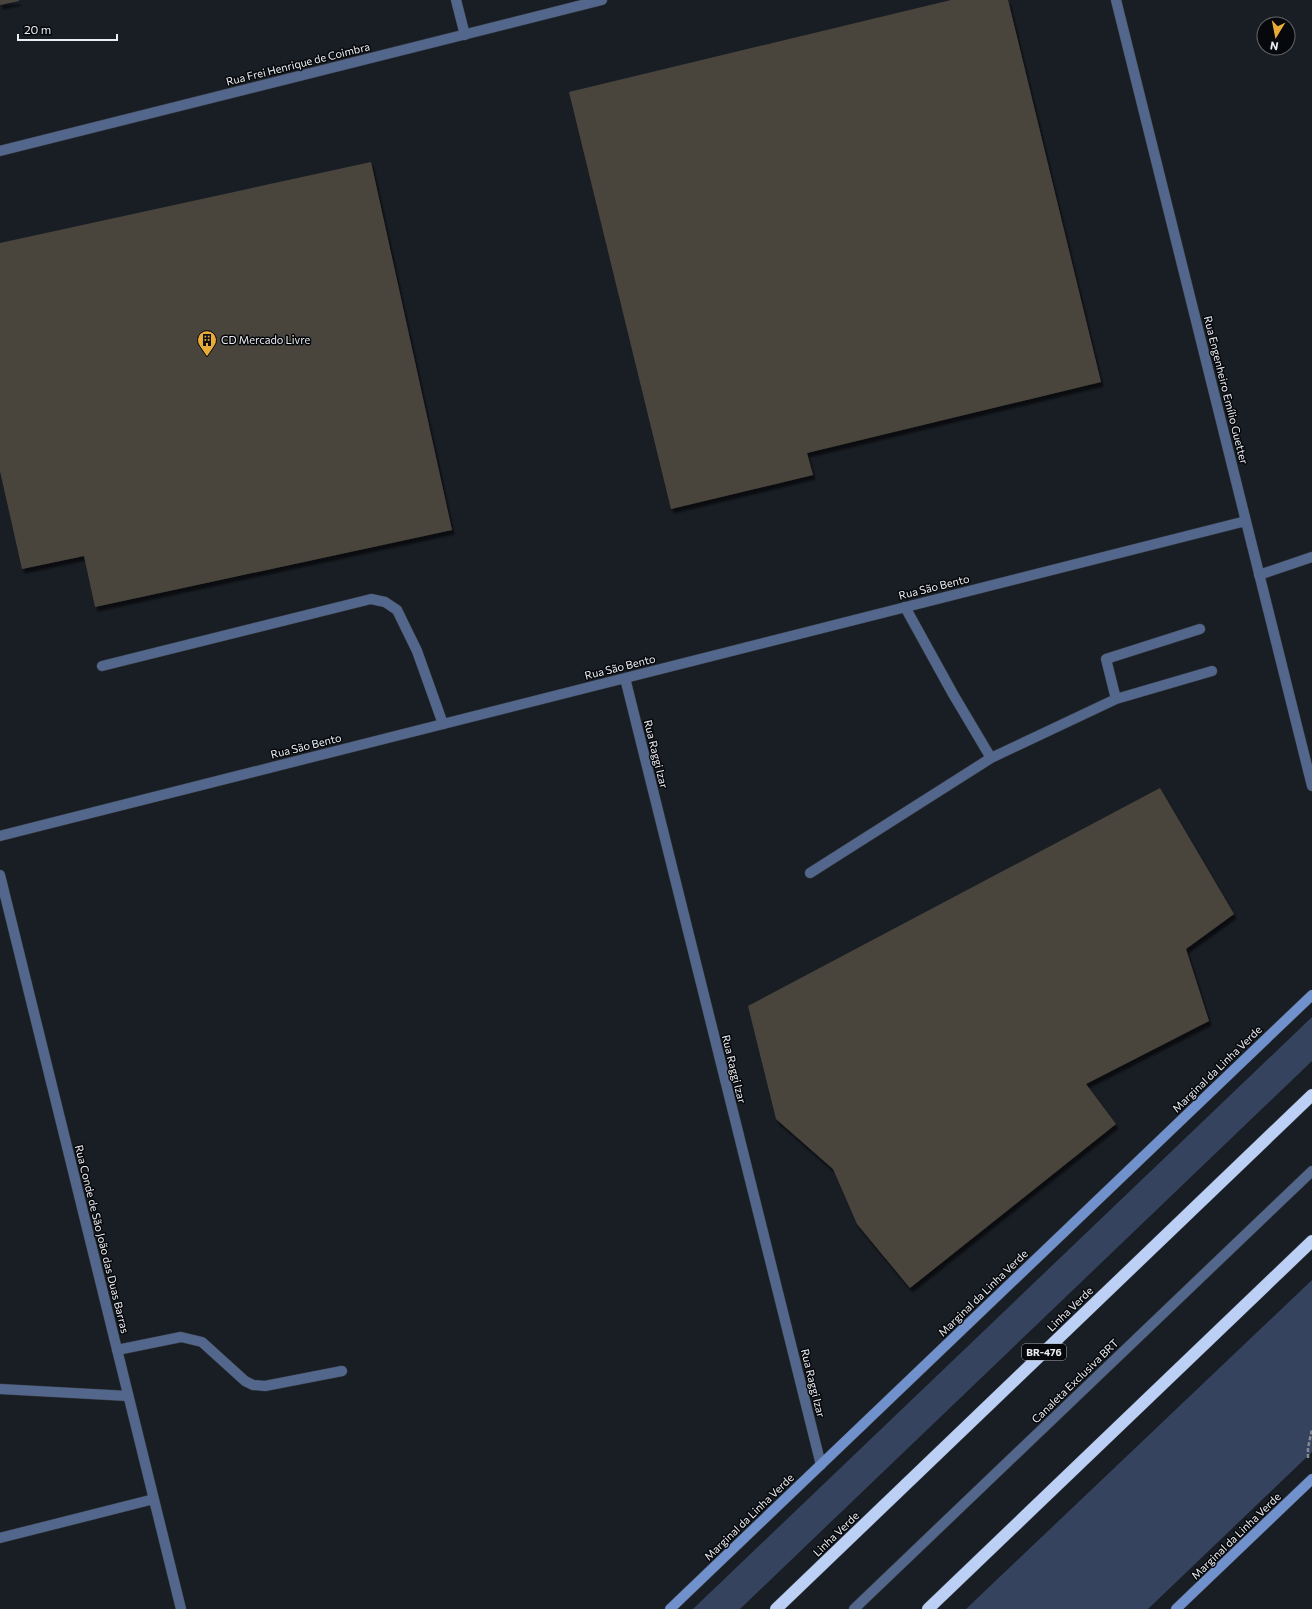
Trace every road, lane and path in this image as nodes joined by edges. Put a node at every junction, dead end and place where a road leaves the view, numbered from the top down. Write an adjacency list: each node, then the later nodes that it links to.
1 (456, 0): 4 (street)
2 (602, 0): 4 (street, Rua Frei Henrique de Coimbra)
3 (1116, 0): 6 (street, Rua Engenheiro Emílio Guetter)
4 (465, 34): 5 (street, Rua Frei Henrique de Coimbra)
5 (0, 151)
6 (1246, 521): 8 (street, Rua Engenheiro Emílio Guetter); 9 (street, Rua São Bento)
7 (1312, 556): 8 (street)
8 (1259, 575): 17 (street, Rua Engenheiro Emílio Guetter)
9 (905, 607): 13 (street, Rua São Bento); 16 (street)
10 (1200, 629): 14 (street)
11 (102, 666): 15 (street)
12 (1212, 671): 14 (street)
13 (625, 678): 15 (street, Rua São Bento); 31 (street, Rua Raggi Izar)
14 (1116, 699): 16 (street)
15 (443, 724): 18 (street, Rua São Bento)
16 (991, 758): 19 (street)
17 (1312, 786)
18 (0, 836)
19 (810, 874)
20 (0, 875): 25 (street, Rua Conde de São João das Duas Barras)
21 (1312, 995): 31 (main road, Marginal da Linha Verde)
22 (1312, 1095): 37 (highway, Linha Verde / BR-476)
23 (1312, 1171): 38 (street, Canaleta Exclusiva BRT)
24 (1312, 1241): 39 (highway)
25 (117, 1350): 26 (street); 28 (street, Rua Conde de São João das Duas Barras)
26 (342, 1371)
27 (0, 1389): 28 (street)
28 (128, 1396): 33 (street, Rua Conde de São João das Duas Barras)
29 (1312, 1428): 30 (path)
30 (1308, 1462)
31 (821, 1465): 36 (main road, Marginal da Linha Verde)
32 (1311, 1483): 40 (main road, Marginal da Linha Verde)
33 (154, 1499): 34 (street); 35 (street, Rua Conde de São João das Duas Barras)
34 (0, 1538)
35 (181, 1609)
36 (670, 1609)
37 (776, 1609)
38 (854, 1609)
39 (928, 1609)
40 (1176, 1609)

